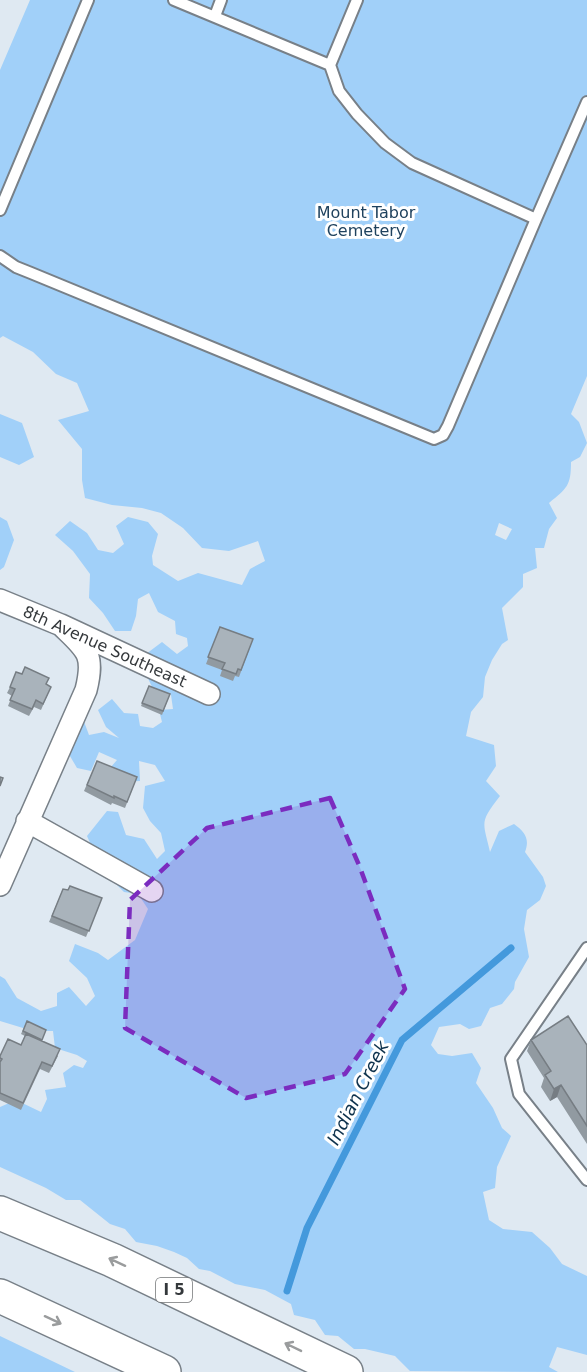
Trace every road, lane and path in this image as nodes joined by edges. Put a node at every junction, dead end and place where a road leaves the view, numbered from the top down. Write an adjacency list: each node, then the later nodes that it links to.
1 (88, 0): 8 (lane)
2 (174, 0): 5 (lane)
3 (221, 0): 5 (lane)
4 (357, 0): 6 (lane)
5 (214, 16): 6 (lane)
6 (330, 65): 9 (lane)
7 (587, 102): 9 (lane)
8 (0, 210)
9 (536, 219): 10 (lane)
10 (0, 256)
11 (0, 600): 12 (street, 8th Avenue Southeast)
12 (61, 625): 13 (street, 8th Avenue Southeast); 14 (street)
13 (209, 694)
14 (27, 820): 15 (street); 16 (street)
15 (0, 885)
16 (152, 891)
17 (587, 948): 18 (lane)
18 (587, 1180)
19 (0, 1213): 22 (highway, I 5, one-way to 19)
20 (0, 1296): 21 (highway, one-way to 21)
21 (164, 1372)
22 (346, 1372)

